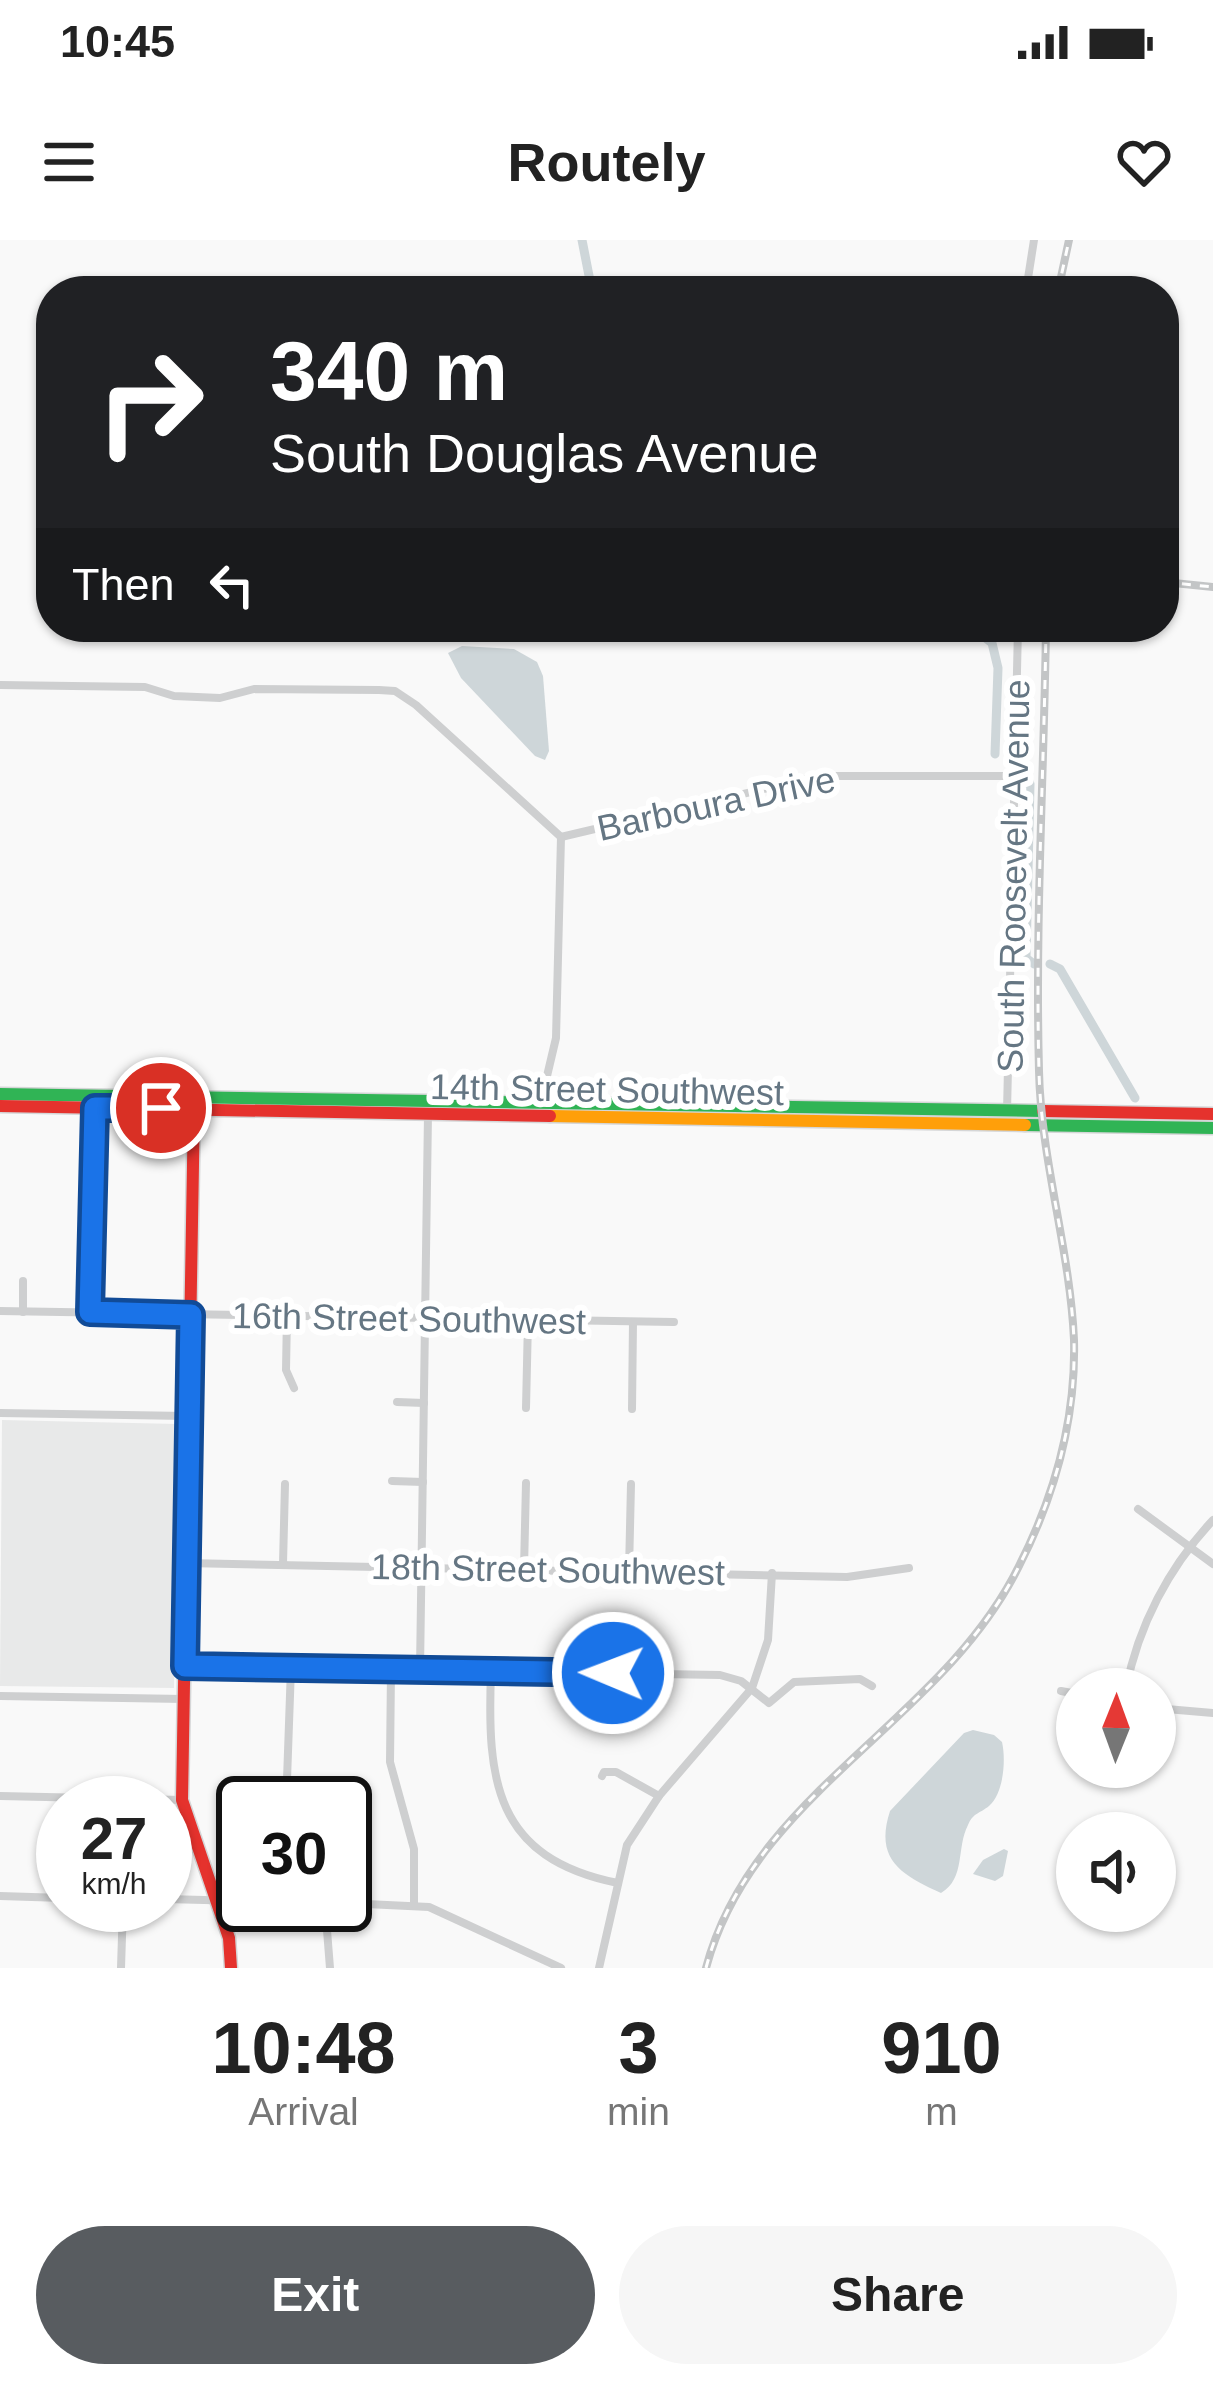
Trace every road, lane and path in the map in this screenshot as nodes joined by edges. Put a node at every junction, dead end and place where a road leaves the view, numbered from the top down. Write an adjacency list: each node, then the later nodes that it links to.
1 (1034, 240): 2 (street)
2 (1028, 276)
3 (1018, 642): 5 (street, South Roosevelt Avenue)
4 (0, 685): 6 (street)
5 (1015, 776): 6 (street, Barboura Drive); 14 (street, South Roosevelt Avenue)
6 (561, 837): 12 (street)
7 (0, 1094): 8 (main road, 14th Street Southwest)
8 (194, 1103): 10 (main road, 14th Street Southwest); 11 (main road, 14th Street Southwest); 20 (main road)
9 (0, 1106): 10 (main road, 14th Street Southwest)
10 (95, 1108): 19 (street)
11 (428, 1109): 12 (main road, 14th Street Southwest); 22 (street)
12 (547, 1111): 14 (main road, 14th Street Southwest)
13 (1213, 1114): 14 (main road, 14th Street Southwest)
14 (1007, 1118): 15 (main road, 14th Street Southwest)
15 (1213, 1128)
16 (23, 1281): 18 (street)
17 (0, 1311): 18 (street, 16th Street Southwest)
18 (23, 1312): 19 (street, 16th Street Southwest)
19 (90, 1312): 20 (street, 16th Street Southwest)
20 (191, 1315): 21 (street, 16th Street Southwest); 32 (main road)
21 (287, 1315): 22 (street, 16th Street Southwest); 26 (street)
22 (426, 1318): 23 (street, 16th Street Southwest); 28 (street)
23 (528, 1320): 24 (street, 16th Street Southwest); 29 (street)
24 (633, 1322): 25 (street, 16th Street Southwest); 30 (street)
25 (674, 1322)
26 (294, 1388)
27 (397, 1402): 28 (street)
28 (424, 1403): 34 (street)
29 (526, 1408)
30 (632, 1409)
31 (0, 1412): 32 (street)
32 (188, 1416): 41 (main road)
33 (392, 1480): 34 (street)
34 (423, 1482): 44 (street)
35 (526, 1483): 46 (street)
36 (285, 1484): 42 (street)
37 (631, 1484): 47 (street)
38 (1138, 1509): 40 (street)
39 (1213, 1520): 40 (street)
40 (1190, 1547): 43 (street); 51 (street)
41 (186, 1563): 42 (street, 18th Street Southwest); 49 (main road)
42 (283, 1564): 44 (street, 18th Street Southwest)
43 (1213, 1564)
44 (422, 1567): 46 (street, 18th Street Southwest); 53 (street)
45 (909, 1568): 48 (street, 18th Street Southwest)
46 (524, 1569): 47 (street, 18th Street Southwest)
47 (629, 1571): 48 (street, 18th Street Southwest)
48 (772, 1573): 56 (street)
49 (185, 1666): 50 (street); 58 (main road)
50 (291, 1667): 52 (street); 62 (street)
51 (1133, 1668)
52 (391, 1670): 53 (street); 74 (street)
53 (420, 1670): 54 (street)
54 (491, 1672): 56 (street); 68 (street)
55 (872, 1686): 56 (street)
56 (752, 1688): 65 (street)
57 (0, 1696): 58 (street)
58 (184, 1699): 61 (main road)
59 (1176, 1710): 60 (street)
60 (1213, 1713)
61 (182, 1776)
62 (287, 1776)
63 (602, 1776): 65 (street)
64 (0, 1796): 66 (street)
65 (659, 1796): 68 (street)
66 (36, 1797)
67 (192, 1829): 72 (main road)
68 (618, 1883): 82 (street)
69 (0, 1897): 70 (street)
70 (36, 1898)
71 (192, 1900): 72 (street)
72 (216, 1900)
73 (372, 1904): 74 (street)
74 (414, 1905): 81 (street)
75 (123, 1932): 78 (street)
76 (228, 1932): 79 (main road)
77 (327, 1932): 80 (street)
78 (122, 1968)
79 (231, 1968)
80 (330, 1968)
81 (561, 1968)
82 (599, 1968)

